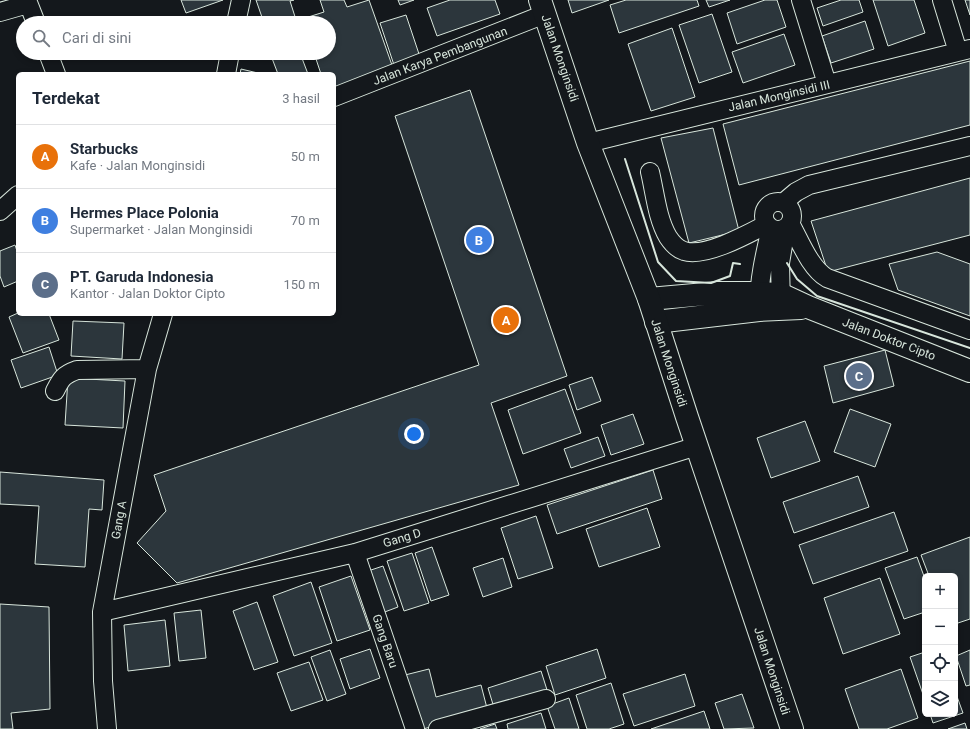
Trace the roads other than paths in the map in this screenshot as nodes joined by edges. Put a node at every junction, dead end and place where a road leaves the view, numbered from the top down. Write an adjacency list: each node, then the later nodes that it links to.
1 (241, 0): 8 (street)
2 (801, 0): 14 (street)
3 (942, 0): 9 (street)
4 (27, 2): 6 (street); 7 (street)
5 (543, 7): 15 (street, Jalan Karya Pembangunan); 16 (main road, Jalan Monginsidi)
6 (0, 12)
7 (33, 16)
8 (238, 16)
9 (964, 50): 14 (street, Jalan Monginsidi III)
10 (51, 60): 12 (street)
11 (229, 60): 13 (street)
12 (55, 72)
13 (226, 72)
14 (827, 84): 16 (street, Jalan Monginsidi III)
15 (336, 96)
16 (588, 143): 23 (main road, Jalan Monginsidi)
17 (970, 146): 20 (street)
18 (650, 172): 22 (street)
19 (16, 197): 21 (street)
20 (783, 203): 22 (street); 22 (street)
21 (0, 211)
22 (779, 226): 24 (street); 27 (street)
23 (649, 299): 24 (main road, Jalan Doktor Cipto); 26 (main road, Jalan Monginsidi)
24 (770, 302): 26 (main road); 29 (main road, Jalan Doktor Cipto)
25 (162, 316): 28 (street, Gang A)
26 (656, 322): 31 (main road, Jalan Monginsidi)
27 (970, 330)
28 (147, 369): 30 (street); 33 (street, Gang A)
29 (970, 371)
30 (55, 391)
31 (697, 446): 32 (street, Gang D); 38 (main road, Jalan Monginsidi)
32 (355, 553): 33 (street, Gang D); 36 (street, Gang Baru)
33 (102, 612): 35 (street, Gang A)
34 (546, 699): 37 (street)
35 (107, 729)
36 (415, 729)
37 (438, 729)
38 (792, 729)

